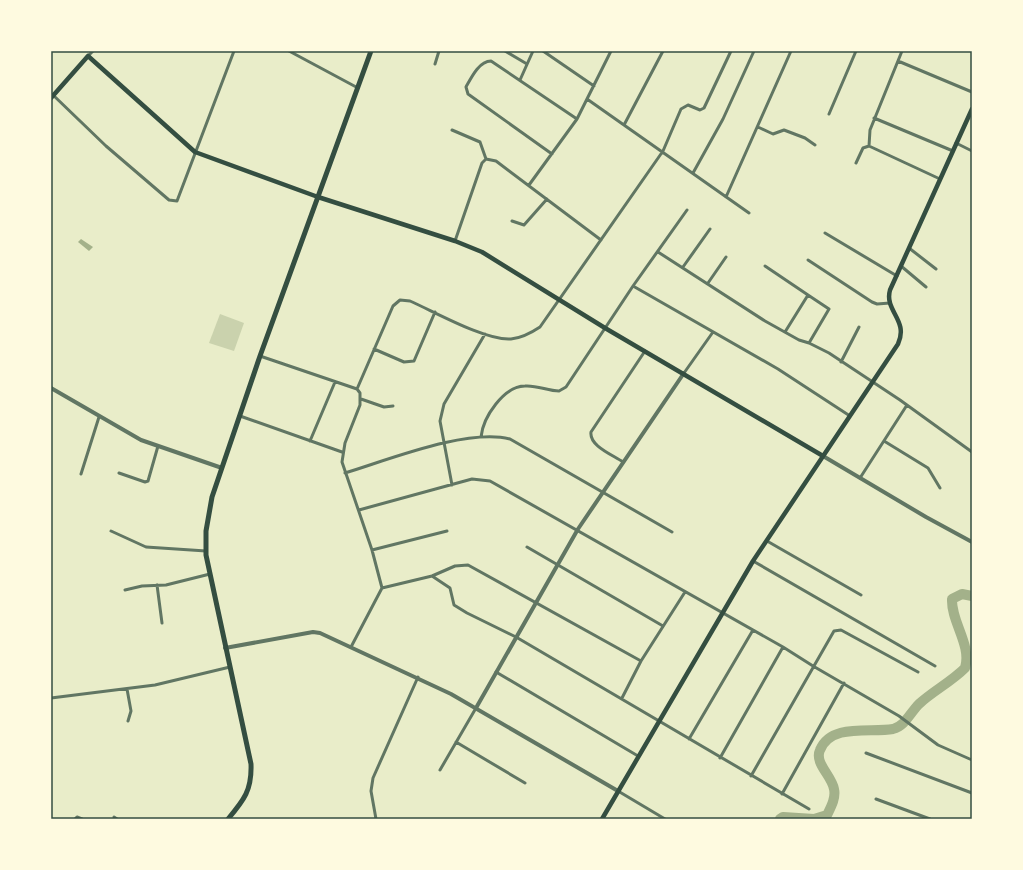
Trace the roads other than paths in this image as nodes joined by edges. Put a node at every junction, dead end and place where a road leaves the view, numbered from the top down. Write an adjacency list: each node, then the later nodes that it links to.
1 (93, 51): 18 (street)
2 (234, 51): 41 (street)
3 (289, 51): 17 (street)
4 (299, 51): 17 (street)
5 (371, 51): 24 (main road)
6 (439, 51): 20 (street)
7 (505, 51): 21 (street)
8 (533, 51): 21 (street)
9 (543, 51): 23 (street)
10 (612, 51): 23 (street)
11 (663, 51): 32 (street)
12 (731, 51): 38 (street)
13 (754, 51): 45 (street)
14 (790, 51): 33 (street)
15 (856, 51): 29 (street)
16 (902, 51): 19 (street)
17 (297, 55): 24 (street)
18 (88, 56): 26 (main road); 41 (main road)
19 (898, 61): 25 (street); 30 (street)
20 (435, 64)
21 (527, 64): 22 (street)
22 (520, 80): 31 (street); 42 (street)
23 (594, 86): 27 (street)
24 (358, 88): 48 (main road)
25 (972, 92)
26 (52, 96): 41 (street)
27 (587, 99): 31 (street); 32 (street)
28 (972, 109): 35 (main road)
29 (829, 114)
30 (874, 118): 37 (street); 39 (street)
31 (577, 119): 42 (street)
32 (624, 125): 38 (street)
33 (758, 127): 36 (street); 49 (street)
34 (452, 130): 43 (street)
35 (956, 142): 39 (main road); 40 (street)
36 (815, 145)
37 (869, 146): 44 (street); 46 (street)
38 (662, 151): 45 (street); 56 (street)
39 (953, 151): 46 (main road)
40 (972, 151)
41 (195, 152): 48 (main road)
42 (552, 154): 47 (street)
43 (486, 160): 47 (street); 57 (street)
44 (856, 163)
45 (693, 173): 49 (street)
46 (941, 179): 58 (main road)
47 (529, 185): 50 (street)
48 (318, 197): 57 (main road); 82 (main road)
49 (726, 197): 52 (street)
50 (547, 199): 53 (street); 56 (street)
51 (687, 210): 59 (street)
52 (749, 213)
53 (512, 221)
54 (710, 228): 64 (street)
55 (825, 233): 66 (street)
56 (601, 240): 71 (street)
57 (454, 241): 71 (main road)
58 (910, 248): 63 (main road); 65 (street)
59 (658, 252): 64 (street); 68 (street)
60 (726, 257): 67 (street)
61 (808, 260): 72 (street)
62 (765, 266): 70 (street)
63 (901, 266): 66 (main road); 69 (street)
64 (683, 267): 67 (street)
65 (936, 269)
66 (897, 276): 72 (main road)
67 (708, 283): 77 (street)
68 (633, 286): 75 (street); 76 (street)
69 (926, 287)
70 (808, 295): 77 (street); 79 (street)
71 (559, 300): 75 (main road); 78 (street)
72 (890, 304): 86 (main road)
73 (436, 312): 78 (street); 80 (street); 80 (street)
74 (859, 327): 83 (street)
75 (605, 328): 81 (main road); 95 (street)
76 (713, 332): 84 (street); 93 (street)
77 (785, 332): 79 (street)
78 (485, 334): 98 (street)
79 (810, 343): 83 (street)
80 (374, 349): 88 (street)
81 (645, 351): 84 (main road); 103 (street)
82 (260, 356): 85 (street); 92 (main road)
83 (841, 362): 86 (street)
84 (684, 373): 102 (main road); 103 (street)
85 (335, 382): 88 (street); 96 (street)
86 (873, 383): 90 (street); 93 (main road)
87 (51, 388): 94 (street)
88 (357, 389): 89 (street)
89 (361, 399): 91 (street); 100 (street)
90 (906, 405): 97 (street); 101 (street)
91 (393, 406)
92 (240, 416): 96 (street); 104 (main road)
93 (850, 416): 102 (main road)
94 (99, 417): 99 (street); 107 (street)
95 (481, 437): 98 (street); 111 (street)
96 (310, 441): 100 (street)
97 (884, 441): 108 (street); 110 (street)
98 (444, 443): 106 (street); 109 (street)
99 (158, 446): 104 (street); 105 (street)
100 (342, 452): 106 (street)
101 (972, 452)
102 (823, 456): 108 (street); 117 (main road)
103 (624, 462): 111 (street)
104 (222, 468): 121 (main road)
105 (119, 473)
106 (345, 473): 112 (street)
107 (81, 474)
108 (860, 478): 118 (street)
109 (452, 484): 112 (street); 113 (street)
110 (940, 488)
111 (601, 492): 113 (street); 116 (street)
112 (359, 510): 120 (street)
113 (578, 529): 123 (street); 129 (street)
114 (112, 531): 121 (street)
115 (448, 531): 120 (street)
116 (672, 532)
117 (767, 541): 122 (main road); 130 (street)
118 (972, 542)
119 (527, 547): 123 (street)
120 (372, 550): 127 (street)
121 (206, 551): 124 (main road)
122 (753, 561): 132 (main road); 142 (street)
123 (558, 565): 131 (street); 134 (street)
124 (210, 574): 126 (street); 139 (main road)
125 (432, 576): 127 (street); 131 (street); 136 (street)
126 (157, 585): 128 (street); 133 (street)
127 (382, 588): 137 (street)
128 (125, 590)
129 (685, 592): 132 (street); 134 (street)
130 (861, 595)
131 (536, 603): 136 (street); 140 (street)
132 (722, 613): 135 (street); 153 (main road)
133 (162, 623)
134 (663, 626): 140 (street)
135 (753, 630): 138 (street); 154 (street)
136 (516, 637): 144 (street); 150 (street)
137 (351, 647): 139 (street); 146 (street)
138 (783, 647): 141 (street); 158 (street)
139 (225, 648): 143 (main road)
140 (641, 661): 150 (street)
141 (813, 666): 145 (street); 147 (street); 161 (street)
142 (935, 666)
143 (230, 667): 148 (street); 170 (main road)
144 (496, 672): 151 (street); 157 (street)
145 (918, 672)
146 (418, 678): 151 (street); 171 (street)
147 (844, 683): 159 (street); 165 (street)
148 (127, 689): 149 (street); 152 (street)
149 (51, 698)
150 (622, 698): 153 (street)
151 (476, 708): 155 (street); 163 (street)
152 (128, 720)
153 (659, 720): 154 (street); 157 (main road)
154 (689, 739): 158 (street)
155 (456, 742): 160 (street); 162 (street)
156 (866, 753): 164 (street)
157 (638, 756): 163 (main road)
158 (720, 758): 161 (street)
159 (972, 760)
160 (440, 770)
161 (751, 776): 165 (street)
162 (525, 783)
163 (618, 791): 172 (main road); 173 (street)
164 (972, 793)
165 (782, 794): 167 (street)
166 (876, 799): 174 (street)
167 (810, 809)
168 (75, 819): 169 (street)
169 (82, 819)
170 (228, 819)
171 (376, 819)
172 (602, 819)
173 (665, 819)
174 (930, 819)

